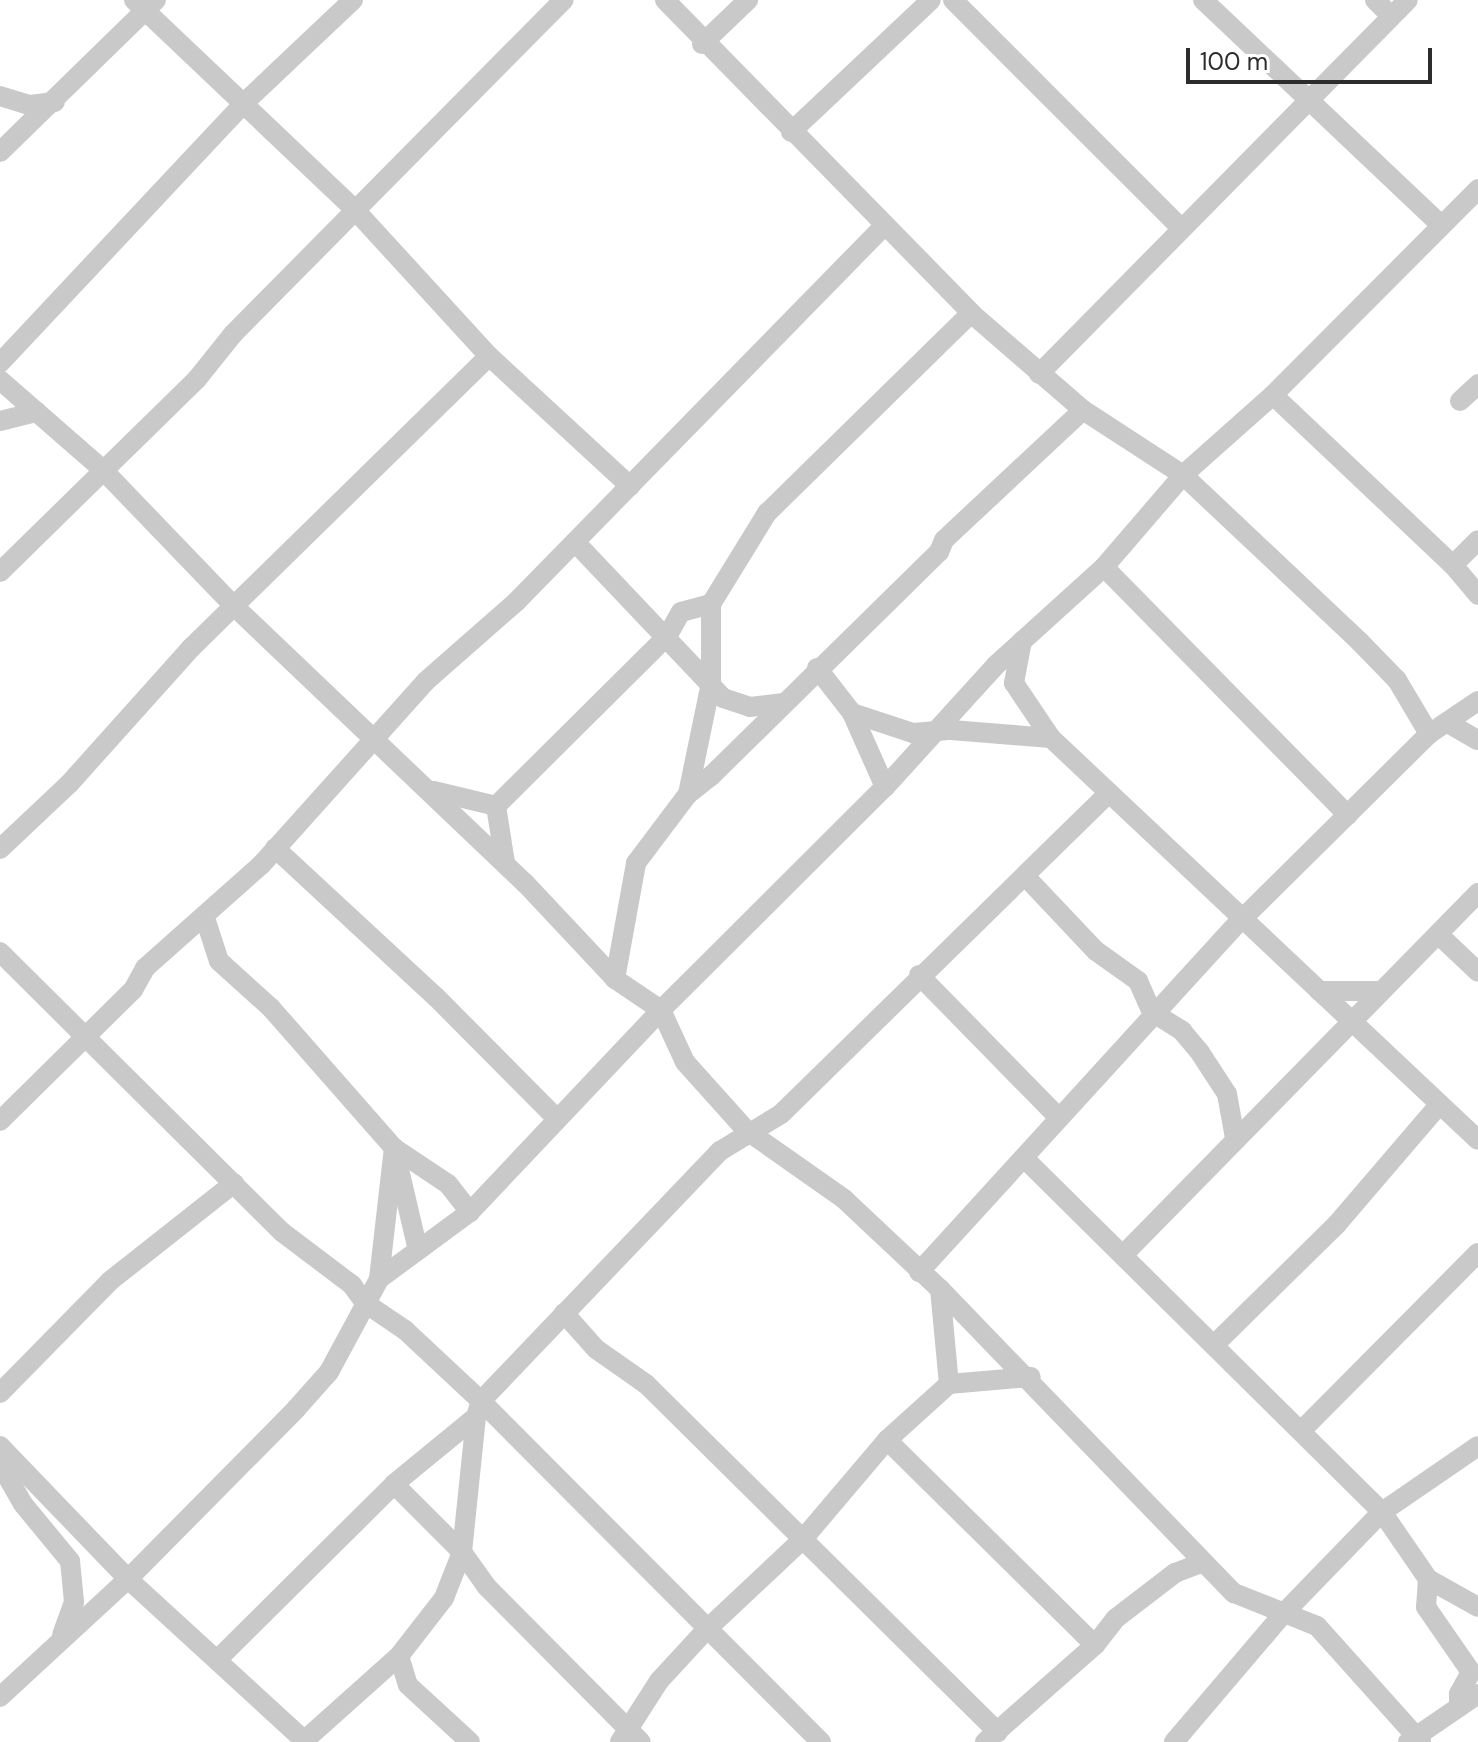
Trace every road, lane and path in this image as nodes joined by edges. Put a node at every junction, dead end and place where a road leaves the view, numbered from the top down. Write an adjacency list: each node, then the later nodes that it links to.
1 (353, 0): 16 (street)
2 (563, 0): 20 (street)
3 (665, 0): 12 (street)
4 (748, 0): 12 (street)
5 (931, 0): 17 (street)
6 (953, 0): 23 (street)
7 (1203, 0): 14 (street)
8 (1375, 0): 11 (street)
9 (1408, 0): 11 (street)
10 (145, 4): 15 (street); 16 (street)
11 (1391, 16): 14 (street)
12 (702, 44): 17 (street)
13 (0, 96): 15 (street)
14 (1308, 101): 21 (street); 23 (street)
15 (55, 102): 18 (street)
16 (244, 103): 20 (street); 26 (street)
17 (791, 132): 22 (street)
18 (1, 146)
19 (1478, 189): 21 (street)
20 (356, 211): 25 (street); 35 (street)
21 (1441, 225): 30 (street)
22 (883, 227): 24 (street); 37 (street)
23 (1180, 227): 27 (street)
24 (971, 313): 27 (street); 44 (street)
25 (489, 356): 37 (street); 45 (street)
26 (0, 363)
27 (1039, 374): 32 (street)
28 (0, 380): 33 (street)
29 (1478, 384): 31 (street)
30 (1273, 395): 36 (street); 40 (street)
31 (1460, 401)
32 (1083, 410): 36 (street); 48 (street)
33 (37, 412): 34 (street); 35 (street)
34 (0, 421)
35 (103, 470): 42 (street); 45 (street)
36 (1183, 475): 41 (street); 55 (street)
37 (630, 486): 39 (street)
38 (1478, 540): 40 (street)
39 (575, 542): 46 (street); 56 (street)
40 (1453, 565): 43 (street)
41 (1104, 567): 47 (street); 64 (street)
42 (0, 572)
43 (1478, 595)
44 (711, 604): 46 (street); 49 (street)
45 (236, 608): 56 (street); 66 (street)
46 (668, 635): 49 (street); 63 (street)
47 (1022, 641): 54 (street); 57 (street)
48 (817, 668): 51 (street); 52 (street)
49 (711, 683): 51 (street); 62 (street)
50 (1478, 701): 53 (street)
51 (782, 703): 62 (street)
52 (852, 713): 54 (street); 59 (street)
53 (1448, 723): 55 (street); 58 (street)
54 (935, 734): 57 (street); 59 (street)
55 (1429, 734): 64 (street)
56 (373, 736): 60 (street); 65 (street)
57 (1051, 738): 61 (street)
58 (1478, 740)
59 (885, 787): 79 (street)
60 (432, 791): 63 (street); 67 (street)
61 (1109, 793): 68 (street); 71 (street)
62 (688, 794): 76 (street)
63 (496, 806): 67 (street)
64 (1348, 815): 71 (street)
65 (275, 848): 70 (street); 85 (street)
66 (0, 849)
67 (505, 863): 76 (street)
68 (1025, 876): 75 (street); 80 (street)
69 (1478, 893): 72 (street)
70 (205, 918): 82 (street); 90 (street)
71 (1240, 921): 77 (street); 80 (street)
72 (1438, 934): 74 (street); 78 (street)
73 (0, 952): 82 (street)
74 (1478, 972)
75 (919, 975): 84 (street); 87 (street)
76 (615, 979): 79 (street)
77 (1319, 991): 78 (street); 81 (street)
78 (1379, 991): 81 (street)
79 (661, 1010): 85 (street); 87 (street)
80 (1152, 1012): 84 (street); 88 (street)
81 (1351, 1020): 83 (street); 88 (street)
82 (85, 1037): 86 (street); 92 (street)
83 (1440, 1104): 89 (street); 102 (street)
84 (1057, 1116): 91 (street)
85 (557, 1119): 93 (street)
86 (0, 1121)
87 (746, 1130): 97 (street); 101 (street)
88 (1235, 1138): 95 (street)
89 (1478, 1140)
90 (394, 1148): 93 (street); 94 (street); 98 (street)
91 (1024, 1158): 95 (street); 97 (street)
92 (234, 1183): 100 (street); 105 (street)
93 (470, 1212): 94 (street)
94 (418, 1250): 98 (street)
95 (1126, 1252): 102 (street)
96 (1478, 1253): 107 (street)
97 (919, 1272): 99 (street)
98 (379, 1279): 100 (street)
99 (940, 1289): 103 (street); 104 (street)
100 (365, 1303): 106 (street); 117 (street)
101 (564, 1313): 106 (street); 114 (street)
102 (1214, 1345): 107 (street)
103 (1031, 1377): 104 (street); 116 (street)
104 (949, 1384): 108 (street)
105 (0, 1393)
106 (478, 1409): 112 (street); 115 (street); 123 (street)
107 (1301, 1431): 113 (street)
108 (887, 1440): 114 (street); 125 (street)
109 (0, 1446): 117 (street)
110 (1478, 1446): 113 (street)
111 (0, 1464): 124 (street)
112 (394, 1484): 115 (street); 127 (street)
113 (1382, 1512): 118 (street); 119 (street)
114 (803, 1539): 123 (street); 131 (street)
115 (462, 1552): 126 (street); 132 (street)
116 (1201, 1563): 121 (street); 125 (street)
117 (128, 1579): 124 (street); 127 (street)
118 (1428, 1579): 120 (street); 130 (street)
119 (1310, 1588): 121 (street); 122 (street)
120 (1478, 1607)
121 (1283, 1614): 122 (street); 137 (street)
122 (1317, 1626): 133 (street)
123 (705, 1631): 132 (street); 136 (street)
124 (60, 1639): 129 (street)
125 (1095, 1645): 131 (street)
126 (399, 1656): 134 (street); 135 (street)
127 (218, 1659): 134 (street)
128 (1478, 1694): 130 (street)
129 (0, 1697)
130 (1459, 1707): 133 (street)
131 (992, 1737)
132 (631, 1739)
133 (1414, 1740)
134 (306, 1741)
135 (470, 1742)
136 (821, 1742)
137 (1174, 1742)

